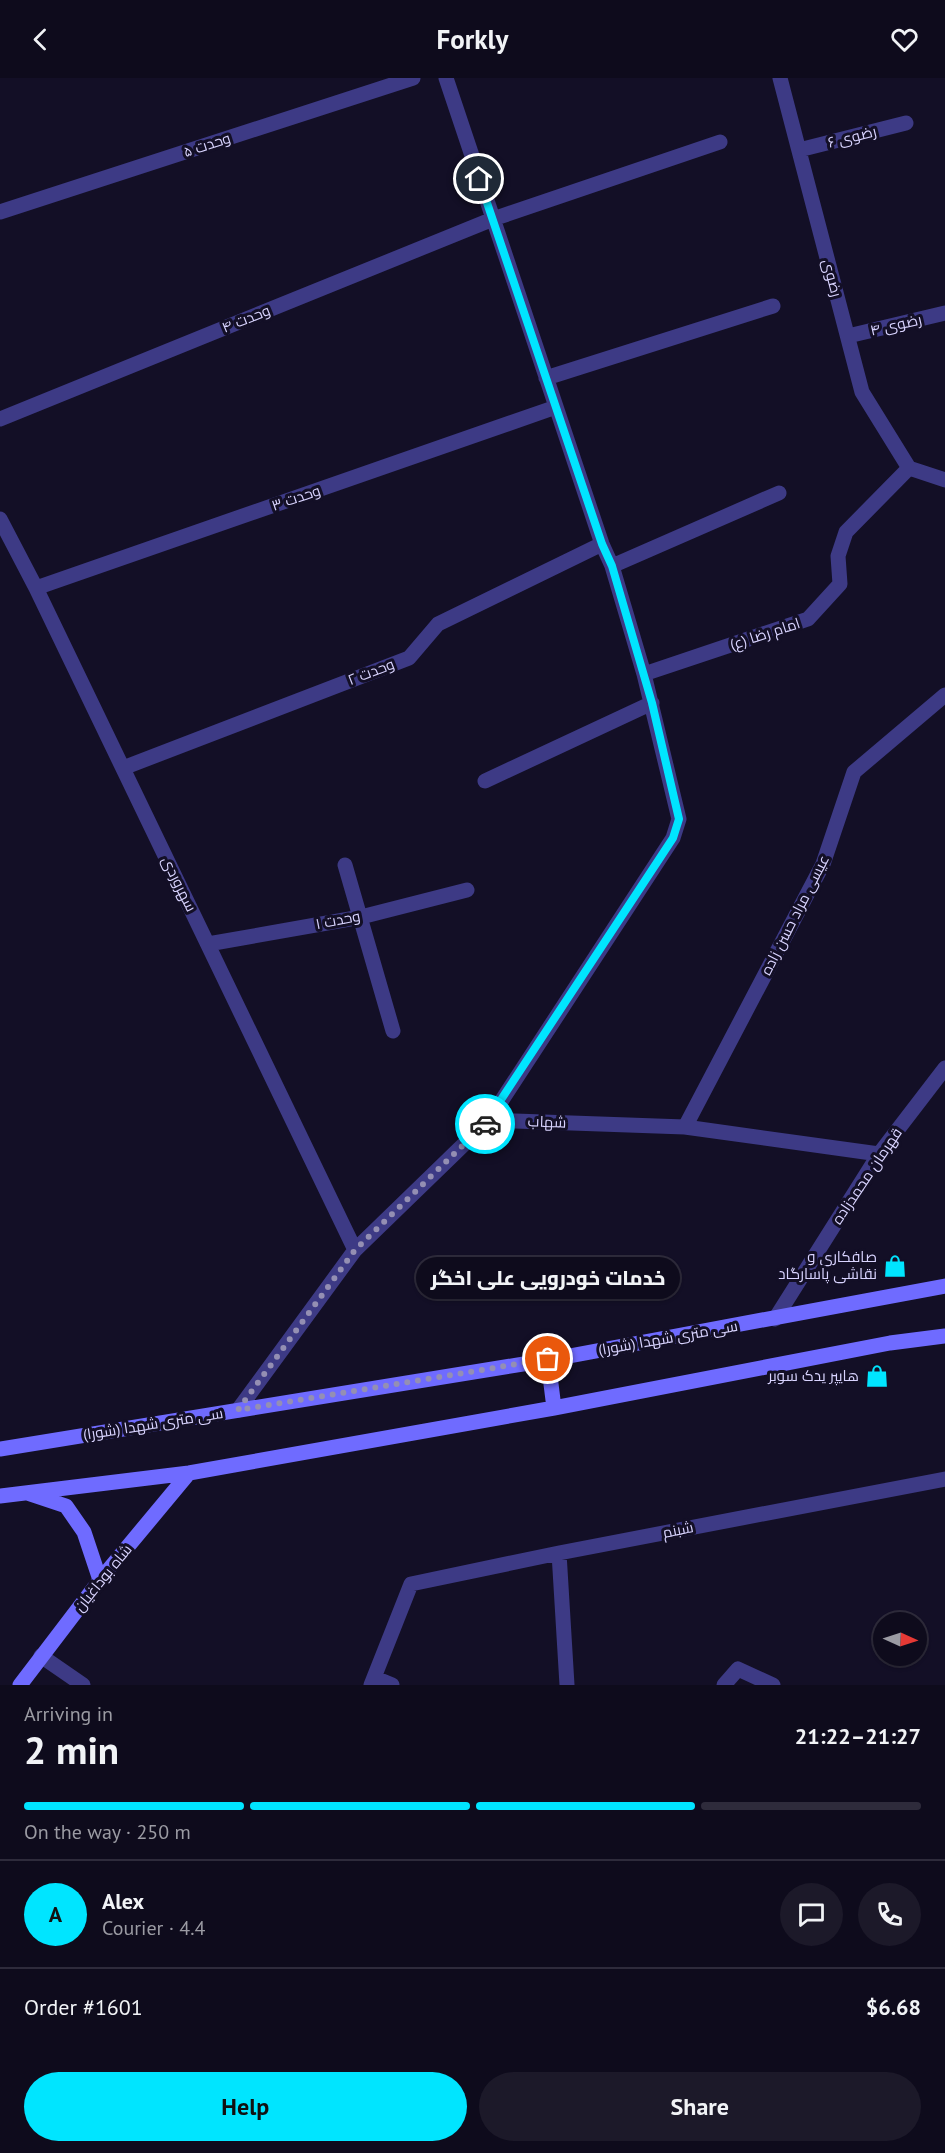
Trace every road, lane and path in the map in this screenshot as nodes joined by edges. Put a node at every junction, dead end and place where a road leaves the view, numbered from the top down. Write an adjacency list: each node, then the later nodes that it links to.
1 (413, 78): 7 (street, وحدت ۵)
2 (446, 78): 8 (street)
3 (780, 78): 6 (street, رضوی)
4 (906, 123): 6 (street, رضوی ۶)
5 (720, 142): 8 (street, وحدت ۴)
6 (799, 150): 11 (street, رضوی)
7 (0, 212)
8 (493, 219): 12 (street); 14 (street, وحدت ۴)
9 (773, 306): 12 (street)
10 (945, 313): 11 (street, رضوی ۴)
11 (848, 336): 15 (street, رضوی)
12 (546, 378): 13 (street)
13 (556, 407): 19 (street); 21 (street, وحدت ۳)
14 (0, 419)
15 (909, 468): 16 (street); 22 (street, امام رضا (ع))
16 (945, 480)
17 (779, 493): 20 (street)
18 (0, 519): 21 (street, سهروردی)
19 (602, 544): 20 (street); 25 (street, وحدت ۲)
20 (612, 566): 22 (street)
21 (36, 588): 25 (street, سهروردی)
22 (644, 674): 24 (street)
23 (945, 695): 34 (street, عیسی مراد حسن زاده)
24 (652, 703): 26 (street); 33 (street)
25 (123, 768): 30 (street, سهروردی)
26 (485, 781)
27 (345, 865): 29 (street)
28 (467, 890): 29 (street, وحدت ۱)
29 (361, 916): 30 (street, وحدت ۱); 31 (street)
30 (208, 944): 36 (street, سهروردی)
31 (393, 1030)
32 (945, 1068): 35 (street, قهرمان محمدزاده)
33 (489, 1120): 34 (street, شهاب); 36 (street)
34 (685, 1127): 35 (street, شهاب)
35 (879, 1154): 38 (street, قهرمان محمدزاده)
36 (355, 1250): 42 (street)
37 (945, 1286): 38 (main road, سی متری شهدا (شورا))
38 (775, 1319): 40 (main road, سی متری شهدا (شورا))
39 (945, 1336): 41 (main road)
40 (548, 1359): 41 (main road); 42 (main road, سی متری شهدا (شورا))
41 (554, 1408): 44 (main road)
42 (238, 1410): 43 (main road, سی متری شهدا (شورا))
43 (0, 1449)
44 (189, 1473): 46 (main road); 49 (main road, شاه بوداغیان)
45 (945, 1479): 48 (street, شبنم)
46 (24, 1492): 47 (main road); 49 (main road)
47 (0, 1497)
48 (559, 1553): 51 (street, شبنم); 55 (street)
49 (100, 1580): 50 (main road, شاه بوداغیان)
50 (41, 1656): 52 (main road, شاه بوداغیان); 53 (street)
51 (373, 1682): 54 (street)
52 (20, 1685)
53 (83, 1685)
54 (392, 1685)
55 (567, 1685)
56 (724, 1685): 57 (street)
57 (772, 1685)

